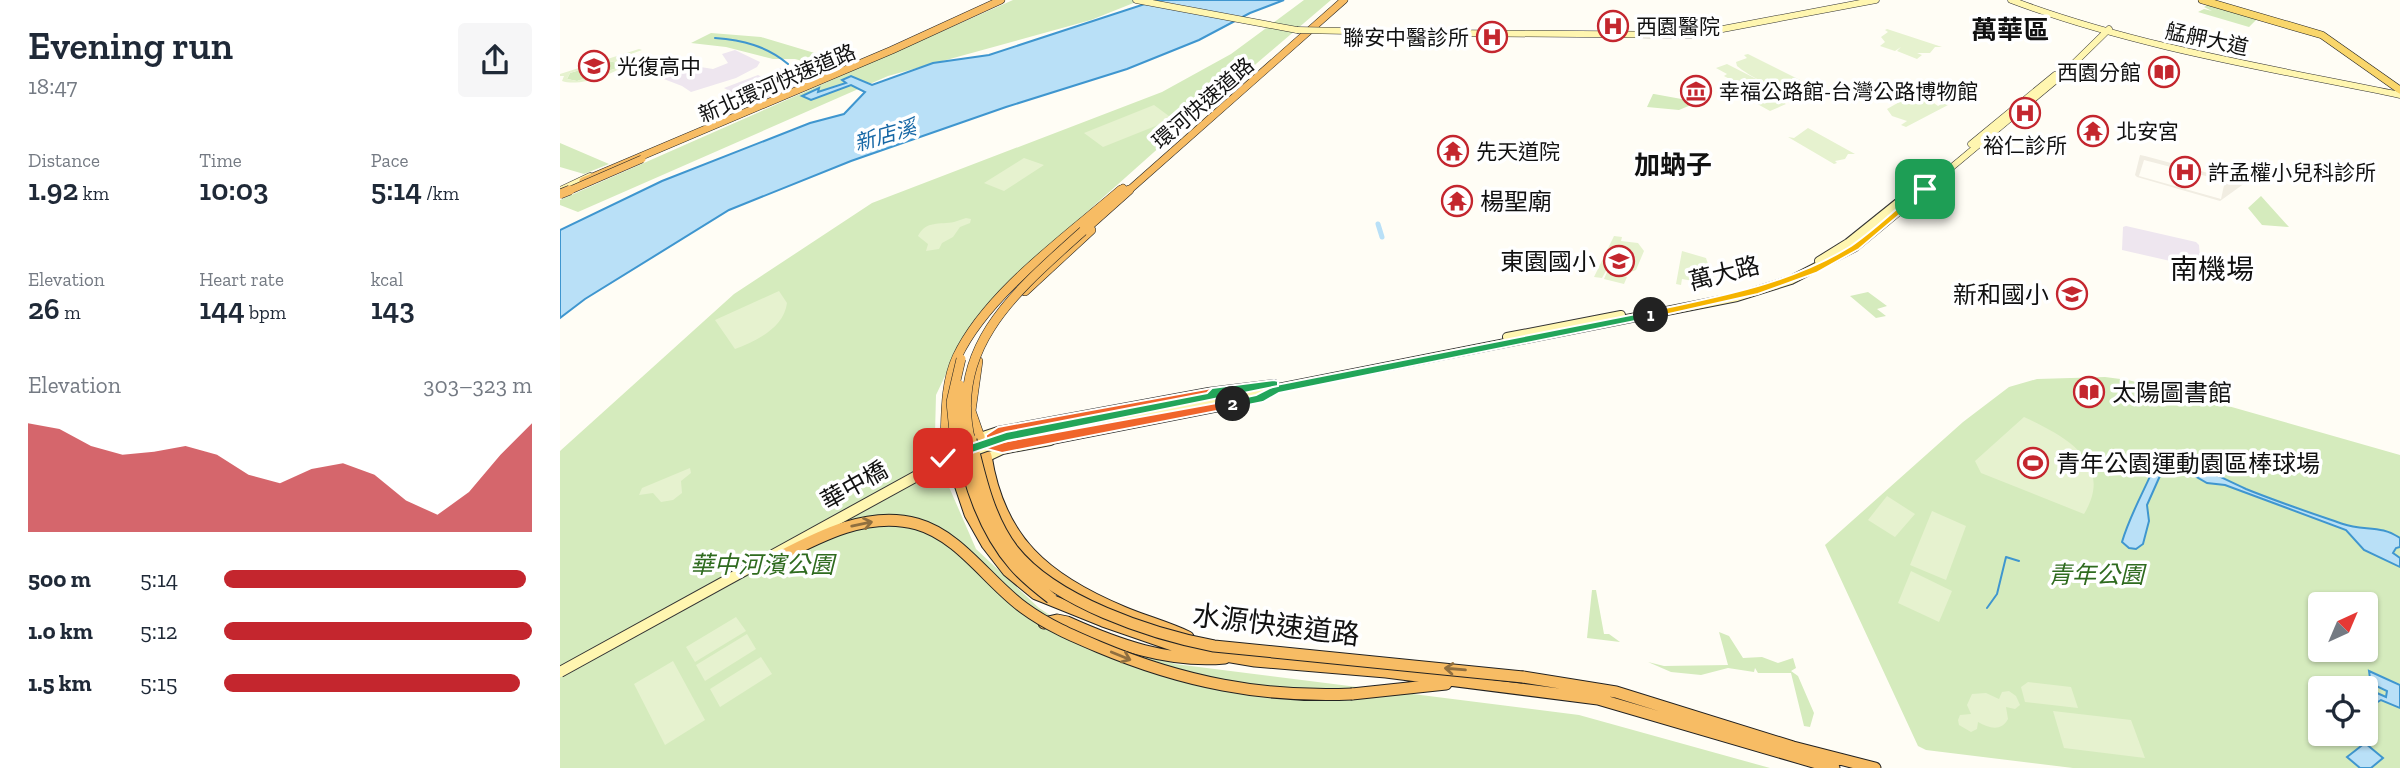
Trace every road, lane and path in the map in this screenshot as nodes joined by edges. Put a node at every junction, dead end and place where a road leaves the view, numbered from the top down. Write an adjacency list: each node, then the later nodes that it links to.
1 (1002, 0): 17 (main road); 17 (highway, 新北環河快速道路, bridge)
2 (1136, 0): 11 (main road)
3 (1150, 0): 11 (main road)
4 (1341, 0): 14 (highway, 環河快速道路); 14 (highway); 16 (highway, 環河快速道路)
5 (1853, 0): 13 (main road)
6 (1876, 0): 13 (main road)
7 (2011, 0): 12 (main road, 艋舺大道)
8 (2021, 0): 12 (main road, 艋舺大道)
9 (2202, 0): 15 (main road)
10 (2211, 0): 15 (main road)
11 (1298, 29): 13 (main road, bridge)
12 (2107, 30): 15 (main road, 艋舺大道); 20 (main road, 萬大路)
13 (1450, 32)
14 (1289, 44): 16 (highway, 環河快速道路)
15 (2400, 90)
16 (1126, 189): 18 (highway, 環河快速道路); 23 (highway); 24 (highway)
17 (560, 193)
18 (1081, 230): 19 (highway, 水源快速道路, bridge); 34 (highway, 水源快速道路, bridge)
19 (989, 316): 26 (highway, bridge); 31 (highway, 水源快速道路, bridge)
20 (1275, 386): 21 (main road, 華中橋); 22 (main road); 25 (main road)
21 (1208, 400): 26 (main road, 華中橋, bridge); 33 (main road, 華中橋, bridge)
22 (998, 431): 23 (main road); 25 (main road)
23 (980, 437): 24 (main road)
24 (945, 445): 28 (highway)
25 (1002, 449): 27 (main road)
26 (956, 453): 36 (main road, 華中橋, bridge)
27 (986, 456): 28 (main road); 34 (highway, bridge)
28 (954, 470): 31 (highway)
29 (920, 525): 30 (highway, bridge); 33 (highway, one-way to 29, bridge); 38 (highway, one-way to 38, bridge)
30 (959, 541)
31 (1051, 598): 35 (highway, 水源快速道路)
32 (1042, 623): 35 (highway)
33 (641, 627): 37 (main road, 華中橋, bridge)
34 (1204, 644): 40 (highway, 水源快速道路, one-way to 34, bridge)
35 (1232, 657): 38 (highway, 水源快速道路)
36 (560, 666)
37 (560, 672)
38 (1461, 682): 39 (highway, 水源快速道路)
39 (1834, 768)
40 (1875, 768)

